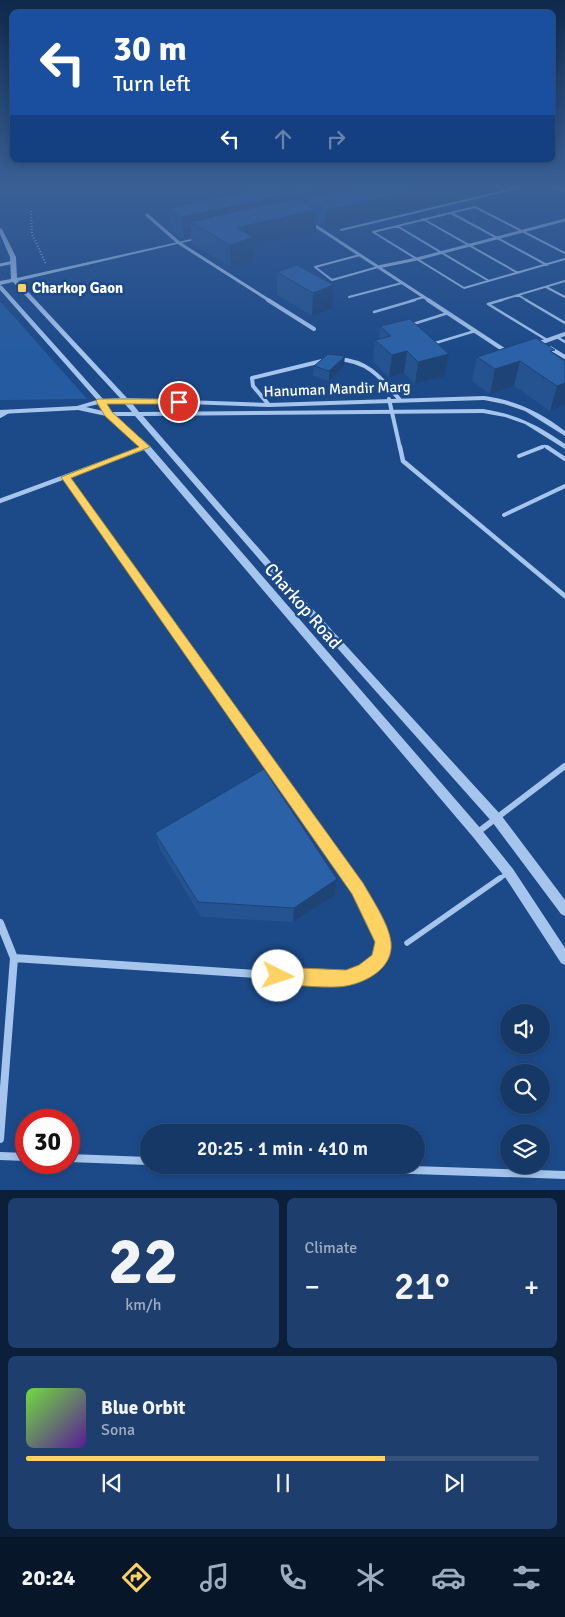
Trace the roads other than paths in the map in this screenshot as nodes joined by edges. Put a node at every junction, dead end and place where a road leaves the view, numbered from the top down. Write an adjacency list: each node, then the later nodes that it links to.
1 (7, 242): 17 (street)
2 (185, 242): 10 (street)
3 (339, 242): 14 (street)
4 (389, 242): 15 (lane)
5 (423, 242): 12 (lane)
6 (464, 242): 11 (lane)
7 (484, 242): 11 (street)
8 (504, 242): 19 (lane)
9 (543, 242): 13 (lane)
10 (179, 243): 22 (street); 37 (street)
11 (470, 245): 12 (street); 21 (lane)
12 (442, 253): 15 (street); 23 (lane)
13 (565, 253)
14 (360, 255): 20 (street); 20 (lane)
15 (417, 259): 20 (street); 23 (lane)
16 (565, 260): 19 (lane)
17 (14, 262): 18 (street); 22 (street)
18 (0, 265)
19 (547, 265): 21 (lane)
20 (378, 267): 26 (street)
21 (518, 273): 23 (lane)
22 (14, 280): 25 (street); 49 (street, Charkop Road)
23 (490, 281)
24 (565, 281): 27 (lane)
25 (0, 283)
26 (402, 283): 30 (lane); 31 (street)
27 (546, 286): 29 (lane); 32 (lane)
28 (0, 287): 51 (street, Charkop Road)
29 (518, 295): 35 (lane); 41 (lane)
30 (349, 297)
31 (424, 297): 33 (lane); 34 (street)
32 (565, 297)
33 (374, 312)
34 (448, 313): 36 (lane); 38 (street)
35 (565, 323)
36 (406, 326)
37 (314, 329)
38 (475, 331): 44 (lane); 46 (street)
39 (565, 334): 40 (street)
40 (557, 337): 41 (street); 43 (lane)
41 (547, 340): 42 (street)
42 (541, 342): 45 (street); 47 (street)
43 (565, 342)
44 (430, 345)
45 (533, 345)
46 (509, 353)
47 (565, 357)
48 (389, 399): 50 (street, Hanuman Mandir Marg); 52 (street, Hanuman Mandir Marg); 54 (street)
49 (125, 400): 51 (street, Hanuman Mandir Marg); 52 (street, Hanuman Mandir Marg); 57 (street, Charkop Road)
50 (400, 400): 52 (street); 59 (street, Hanuman Mandir Marg)
51 (101, 401): 53 (street, Hanuman Mandir Marg); 56 (street, Charkop Road)
52 (269, 405)
53 (78, 408): 55 (street); 56 (street)
54 (391, 411): 57 (street); 61 (street); 68 (street)
55 (4, 412): 58 (street)
56 (108, 414): 57 (street); 60 (street, Charkop Road)
57 (137, 414): 70 (street, Charkop Road)
58 (0, 416)
59 (565, 434)
60 (146, 447): 64 (street); 71 (street, Charkop Road)
61 (565, 447)
62 (519, 456): 63 (lane)
63 (565, 459)
64 (65, 477): 66 (street); 76 (street)
65 (565, 486): 67 (lane)
66 (0, 501)
67 (504, 515)
68 (565, 596)
69 (565, 766): 70 (street)
70 (497, 819): 71 (street); 73 (street, Charkop Road)
71 (476, 833): 72 (street, Charkop Road)
72 (508, 873): 75 (lane); 77 (street, Charkop Road)
73 (565, 910)
74 (0, 923): 76 (street)
75 (407, 943)
76 (14, 958): 78 (street)
77 (565, 959)
78 (0, 1139)
79 (0, 1156): 80 (street)
80 (15, 1157)
81 (80, 1158): 82 (street)
82 (140, 1161)
83 (425, 1170): 84 (street)
84 (565, 1175)

